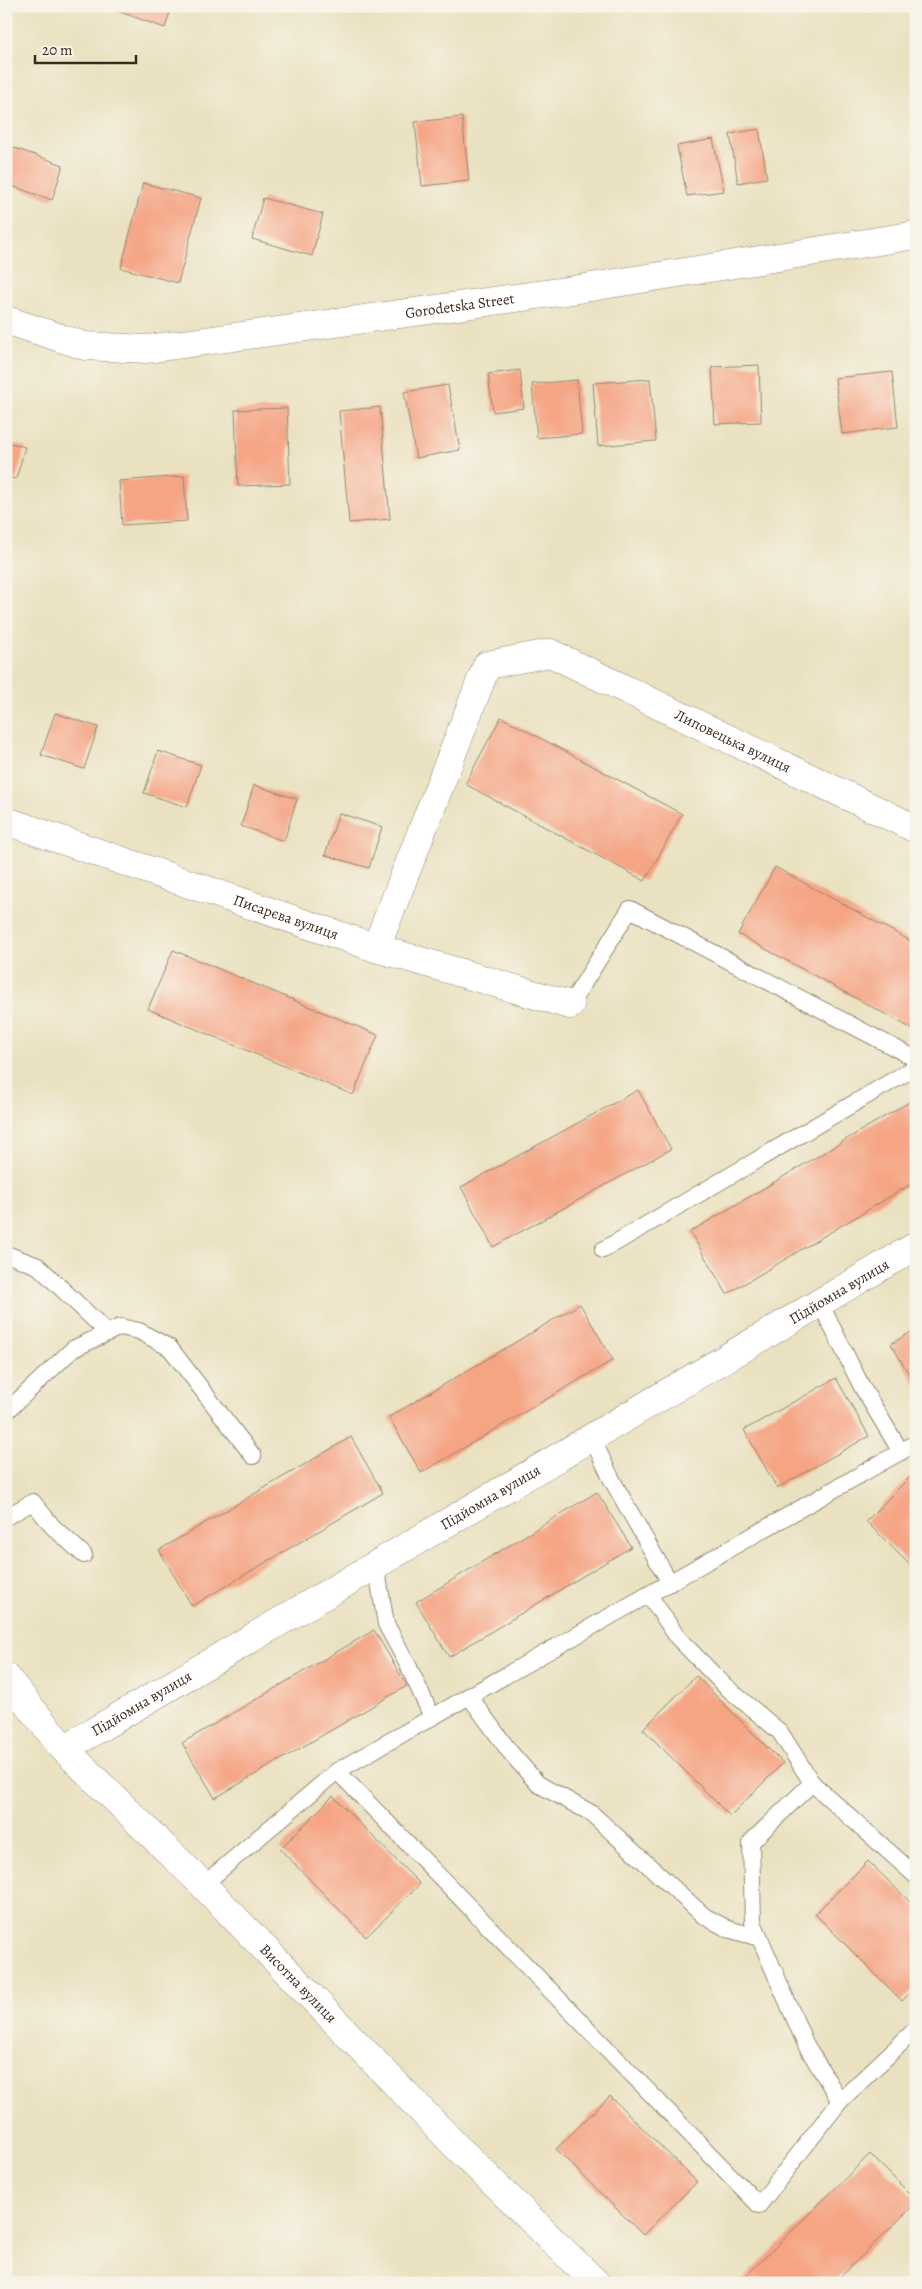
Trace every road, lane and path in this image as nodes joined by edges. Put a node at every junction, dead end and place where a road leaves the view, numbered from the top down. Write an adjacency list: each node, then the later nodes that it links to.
1 (916, 236): 2 (street, Gorodetska Street)
2 (6, 320)
3 (6, 821): 5 (street, Писарєва вулиця)
4 (916, 829): 5 (street, Липовецька вулиця)
5 (376, 948): 6 (street, Писарєва вулиця)
6 (570, 1005): 7 (lane)
7 (916, 1059)
8 (916, 1067): 10 (lane)
9 (916, 1246): 12 (street, Підйомна вулиця)
10 (603, 1250)
11 (6, 1254): 13 (lane)
12 (820, 1304): 15 (street, Підйомна вулиця); 17 (lane)
13 (108, 1332): 14 (lane); 18 (lane)
14 (6, 1412)
15 (592, 1438): 21 (street, Підйомна вулиця); 22 (lane)
16 (916, 1444): 17 (lane)
17 (900, 1452): 22 (lane)
18 (253, 1456)
19 (6, 1517): 20 (lane)
20 (84, 1555)
21 (376, 1565): 26 (lane); 27 (street, Підйомна вулиця)
22 (670, 1583): 23 (lane)
23 (649, 1595): 25 (lane); 29 (lane)
24 (6, 1677): 27 (street, Висотна вулиця)
25 (469, 1696): 26 (lane); 32 (lane)
26 (432, 1717): 28 (lane)
27 (64, 1749): 31 (street, Висотна вулиця)
28 (337, 1771): 31 (lane); 34 (lane)
29 (812, 1783): 30 (lane); 32 (lane)
30 (916, 1876)
31 (203, 1885): 35 (street, Висотна вулиця)
32 (760, 1938): 34 (lane)
33 (916, 2029): 34 (lane)
34 (840, 2101)
35 (596, 2283)

